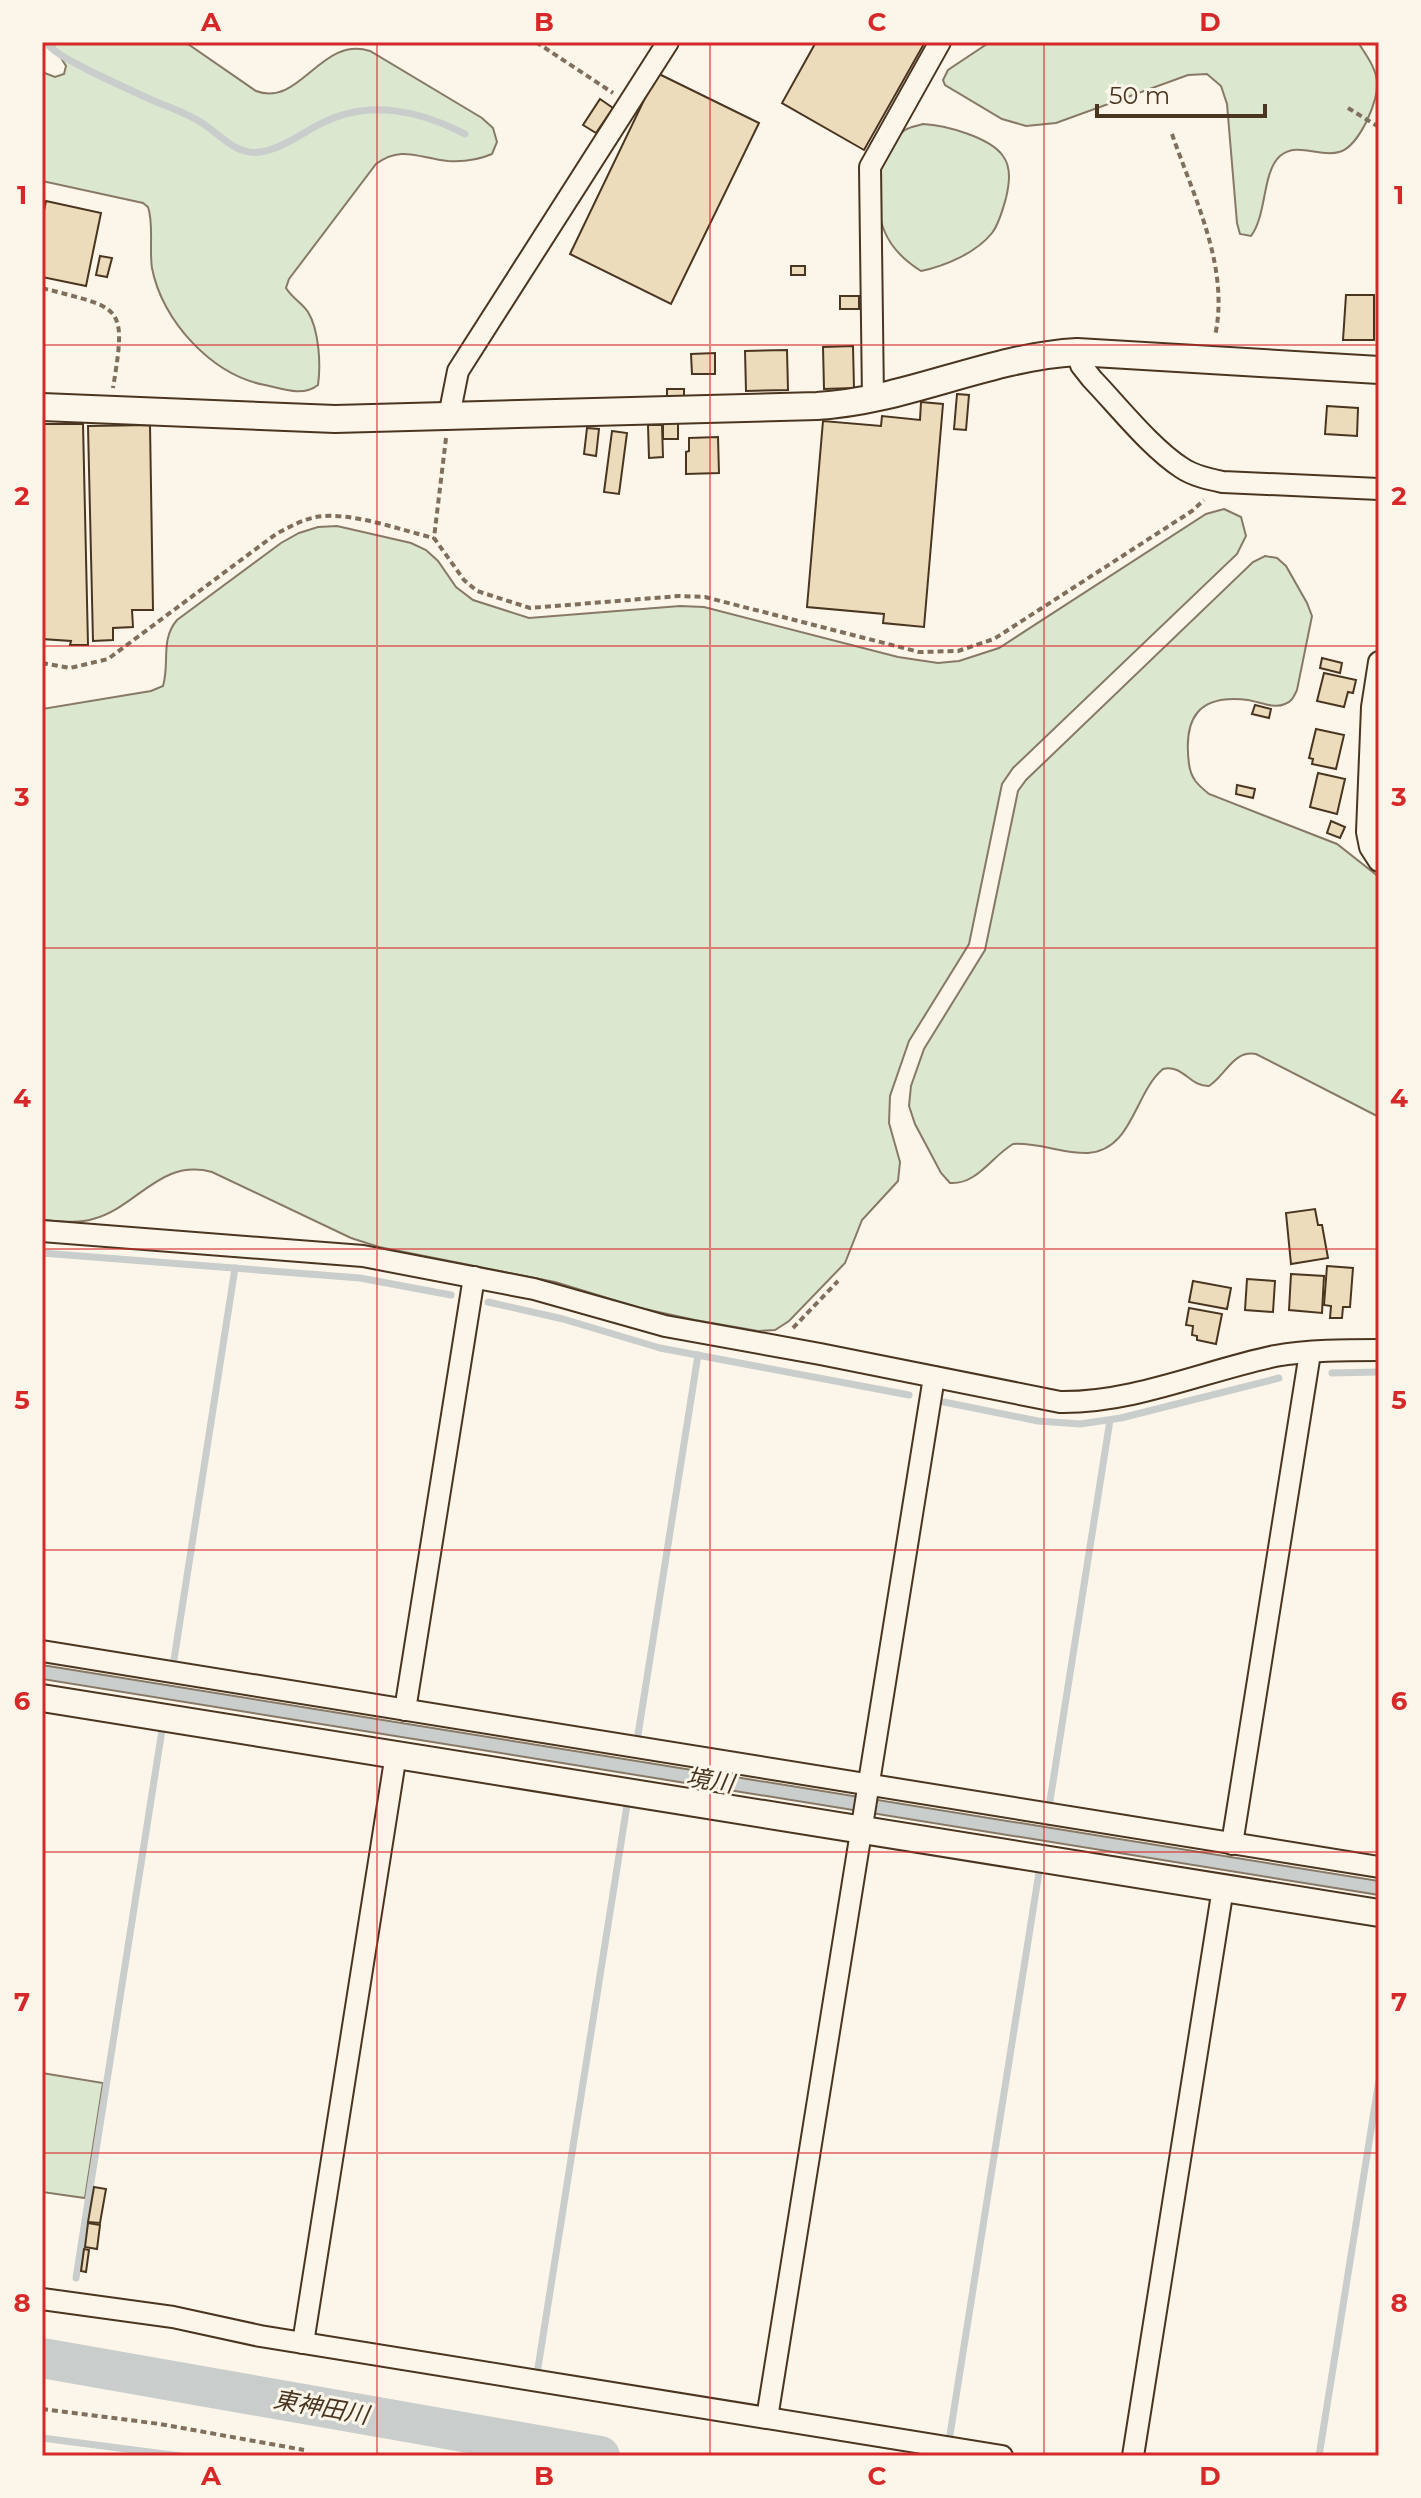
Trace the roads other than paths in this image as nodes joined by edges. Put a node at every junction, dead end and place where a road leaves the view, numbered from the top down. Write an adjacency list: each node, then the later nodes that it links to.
1 (668, 42): 7 (street)
2 (940, 42): 5 (street)
3 (1077, 352): 4 (street); 5 (street); 8 (street)
4 (1379, 370)
5 (873, 399): 7 (street)
6 (42, 407): 7 (street)
7 (449, 416)
8 (1379, 489)
9 (1379, 662): 10 (street)
10 (1378, 859)
11 (42, 1231): 12 (street)
12 (474, 1277): 15 (street); 18 (street)
13 (1379, 1350): 14 (street)
14 (1310, 1353): 15 (street); 22 (street)
15 (934, 1377): 20 (street)
16 (42, 1651): 18 (street)
17 (42, 1698): 19 (street)
18 (405, 1710): 20 (street)
19 (396, 1754): 21 (street); 27 (street)
20 (866, 1788): 21 (street); 22 (street)
21 (861, 1823): 24 (street); 28 (street)
22 (1232, 1844): 23 (street)
23 (1379, 1867)
24 (1223, 1888): 25 (street); 30 (street)
25 (1379, 1913)
26 (42, 2299): 27 (street)
27 (303, 2343): 28 (street)
28 (767, 2418): 29 (street)
29 (1002, 2456)
30 (1133, 2456)

